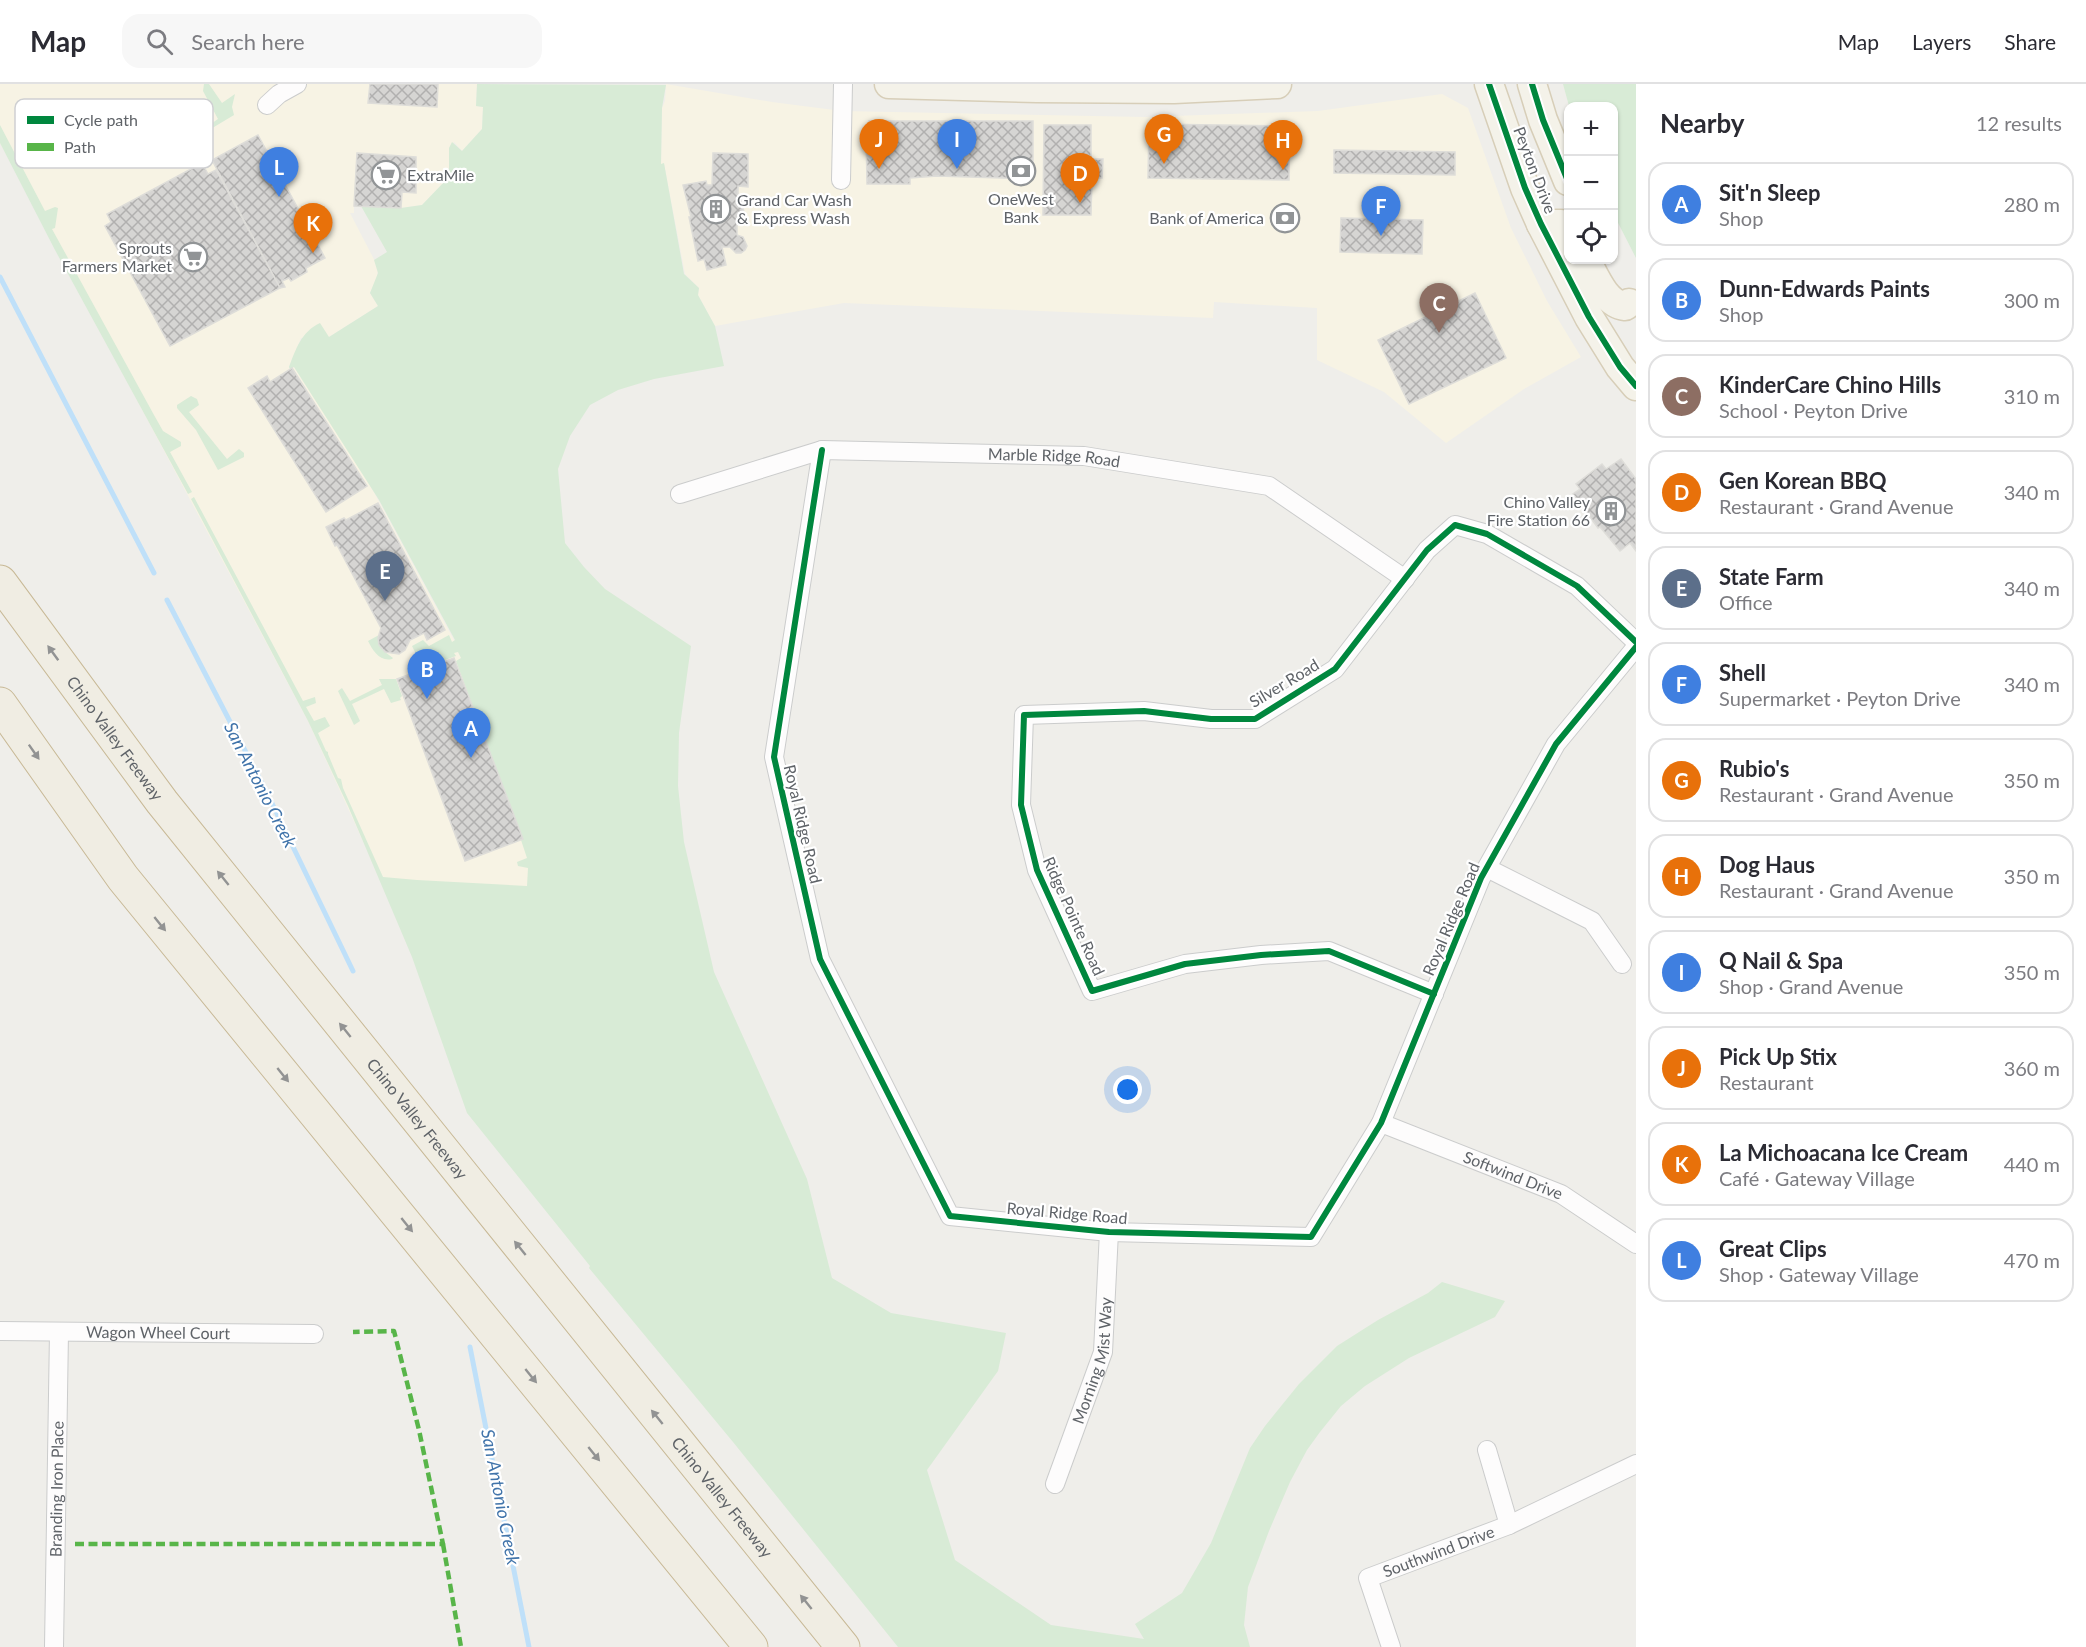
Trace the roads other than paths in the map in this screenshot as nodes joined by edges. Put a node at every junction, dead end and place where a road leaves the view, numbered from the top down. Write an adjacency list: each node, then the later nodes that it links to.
1 (297, 84): 7 (street)
2 (843, 84): 9 (street)
3 (889, 84): 4 (main road)
4 (1276, 84)
5 (1489, 84): 10 (main road, Peyton Drive)
6 (1532, 84): 8 (main road, Peyton Drive)
7 (276, 94)
8 (1564, 169)
9 (841, 180)
10 (1541, 224): 11 (main road); 15 (main road, Peyton Drive)
11 (1564, 226)
12 (1588, 264): 14 (main road)
13 (1607, 264): 14 (main road)
14 (1633, 309)
15 (1636, 386)
16 (822, 450): 17 (street, Marble Ridge Road); 18 (street, Marble Ridge Road); 28 (street, Royal Ridge Road)
17 (680, 494)
18 (1405, 579): 20 (street, Silver Road); 23 (street, Silver Road)
19 (0, 582): 40 (highway, Chino Valley Freeway, one-way to 19)
20 (1636, 642)
21 (1636, 647): 24 (street, Royal Ridge Road)
22 (0, 704): 37 (highway, one-way to 37)
23 (1024, 715): 26 (street, Ridge Pointe Road)
24 (1486, 868): 25 (street); 26 (street, Royal Ridge Road)
25 (1623, 964)
26 (1434, 994): 27 (street, Royal Ridge Road)
27 (1381, 1123): 28 (street, Royal Ridge Road); 29 (street, Softwind Drive)
28 (1109, 1232): 35 (street, Morning Mist Way)
29 (1636, 1244)
30 (0, 1331): 31 (street, Wagon Wheel Court)
31 (58, 1332): 32 (street, Wagon Wheel Court); 38 (street, Branding Iron Place)
32 (314, 1334)
33 (1487, 1450): 36 (street)
34 (1636, 1464): 36 (street, Southwind Drive)
35 (1055, 1484)
36 (1509, 1525): 41 (street, Southwind Drive)
37 (730, 1633): 39 (highway)
38 (54, 1647)
39 (751, 1647)
40 (843, 1647)
41 (1391, 1647)

